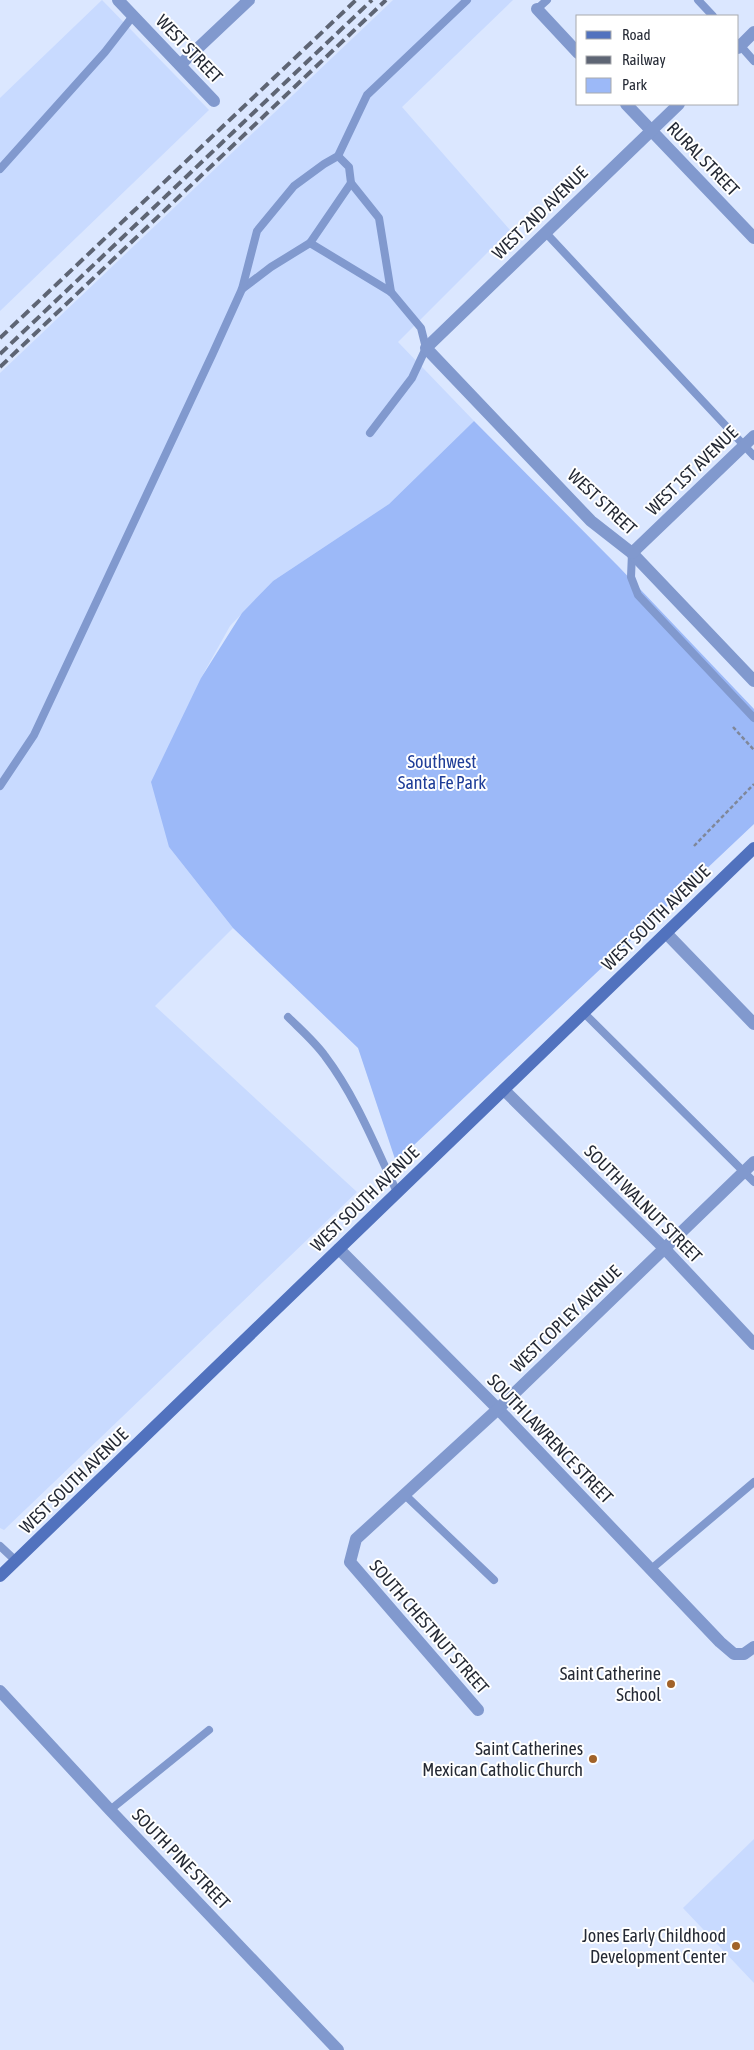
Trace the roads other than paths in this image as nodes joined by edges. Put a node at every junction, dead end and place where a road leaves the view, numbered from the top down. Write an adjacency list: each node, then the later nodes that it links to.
1 (118, 0): 8 (street, WEST STREET)
2 (249, 0): 14 (street)
3 (467, 0): 19 (lane)
4 (547, 0): 6 (lane)
5 (698, 0): 7 (lane)
6 (537, 10): 12 (street)
7 (712, 15)
8 (133, 16): 14 (street, WEST STREET); 20 (lane)
9 (754, 32): 10 (street)
10 (739, 45)
11 (739, 47): 13 (lane)
12 (576, 50)
13 (754, 61)
14 (180, 65): 15 (street, WEST STREET)
15 (214, 101)
16 (627, 105): 18 (street, RURAL STREET)
17 (678, 105): 18 (street, WEST 2ND AVENUE)
18 (651, 130): 22 (street, WEST 2ND AVENUE); 23 (street, RURAL STREET)
19 (338, 156): 21 (lane); 25 (lane)
20 (0, 169)
21 (351, 183): 24 (lane); 26 (lane)
22 (545, 232): 27 (street, WEST 2ND AVENUE); 30 (lane)
23 (754, 238)
24 (310, 243): 25 (lane); 26 (lane, WEST STREET)
25 (242, 290): 35 (lane)
26 (390, 292): 27 (lane, WEST STREET)
27 (426, 348): 28 (lane); 32 (street, WEST STREET)
28 (370, 433)
29 (754, 436): 30 (street, WEST 1ST AVENUE)
30 (744, 446): 31 (lane); 32 (street, WEST 1ST AVENUE)
31 (754, 456)
32 (632, 553): 33 (street, WEST STREET); 34 (lane)
33 (754, 681)
34 (754, 718)
35 (0, 786)
36 (752, 853): 37 (main road, WEST SOUTH AVENUE)
37 (666, 933): 38 (main road, WEST SOUTH AVENUE); 40 (street)
38 (583, 1012): 41 (main road, WEST SOUTH AVENUE); 43 (lane)
39 (288, 1017): 45 (lane)
40 (754, 1024)
41 (504, 1090): 45 (main road, WEST SOUTH AVENUE); 46 (street, SOUTH WALNUT STREET)
42 (754, 1162): 43 (street, WEST COPLEY AVENUE)
43 (744, 1172): 44 (lane); 46 (street, WEST COPLEY AVENUE)
44 (754, 1182)
45 (397, 1192): 47 (main road, WEST SOUTH AVENUE)
46 (664, 1248): 48 (street, SOUTH WALNUT STREET); 49 (street, WEST COPLEY AVENUE)
47 (339, 1249): 49 (street, SOUTH LAWRENCE STREET); 54 (main road, WEST SOUTH AVENUE)
48 (754, 1344)
49 (498, 1409): 51 (street, WEST COPLEY AVENUE); 55 (street, SOUTH LAWRENCE STREET)
50 (754, 1482): 55 (lane)
51 (404, 1494): 52 (street, WEST COPLEY AVENUE); 57 (lane)
52 (356, 1539): 60 (street, SOUTH CHESTNUT STREET)
53 (0, 1546): 54 (lane)
54 (16, 1562): 56 (main road, WEST SOUTH AVENUE)
55 (650, 1570): 58 (street, SOUTH LAWRENCE STREET)
56 (0, 1576)
57 (494, 1580)
58 (754, 1647)
59 (0, 1691): 62 (street, SOUTH PINE STREET)
60 (478, 1710)
61 (210, 1730): 62 (lane)
62 (110, 1810): 63 (street, SOUTH PINE STREET)
63 (338, 2050)

